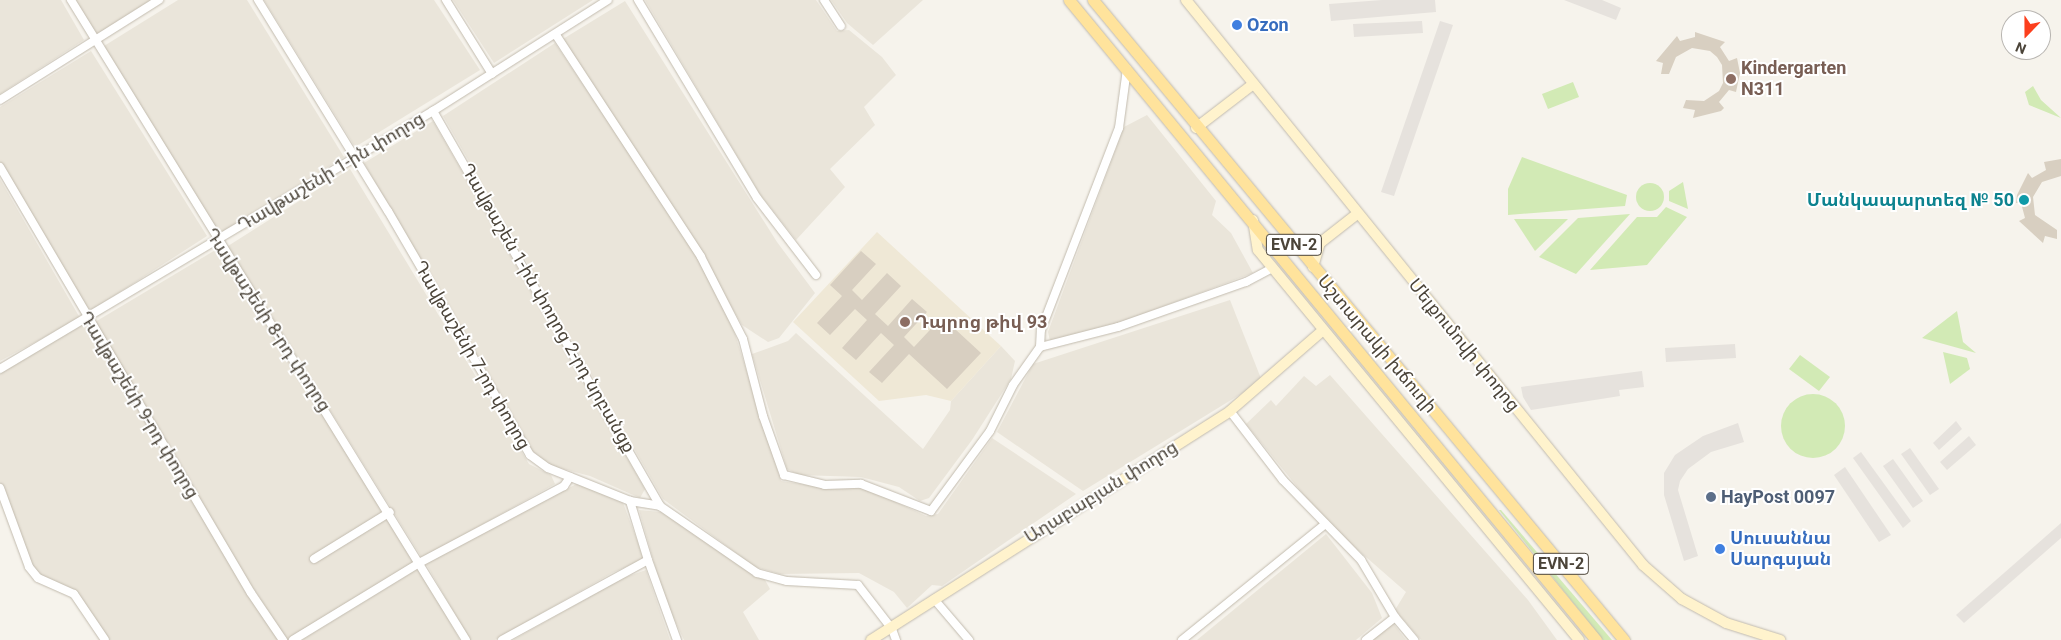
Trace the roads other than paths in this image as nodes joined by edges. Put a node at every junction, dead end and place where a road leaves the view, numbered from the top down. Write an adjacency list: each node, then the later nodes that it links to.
1 (71, 0): 13 (street, Դավթաշենի 8-րդ փողոց)
2 (159, 0): 13 (street)
3 (258, 0): 20 (street, Դավթաշենի 7-րդ փողոց)
4 (446, 0): 15 (street)
5 (608, 0): 12 (street, Դավթաշենի 1-ին փողոց)
6 (638, 0): 27 (street)
7 (824, 0): 11 (street)
8 (1069, 0): 14 (main road, Աշտարակի խճուղի / EVN-2)
9 (1093, 0): 19 (main road, Աշտարակի խճուղի / EVN-2)
10 (1186, 0): 16 (street, Մելքումովի փողոց)
11 (841, 26)
12 (556, 35): 15 (street, Դավթաշենի 1-ին փողոց); 30 (street)
13 (95, 39): 17 (street); 24 (street, Դավթաշենի 8-րդ փողոց)
14 (1127, 69): 23 (main road, Աշտարակի խճուղի / EVN-2); 30 (street)
15 (492, 74): 18 (street, Դավթաշենի 1-ին փողոց)
16 (1252, 85): 19 (street); 22 (street, Մելքումովի փողոց)
17 (0, 100)
18 (433, 111): 20 (street, Դավթաշենի 1-ին փողոց); 38 (street, Դավթաշեն 1-ին փողոց 2-րդ նրբանցք)
19 (1196, 128): 25 (main road, Աշտարակի խճուղի / EVN-2)
20 (354, 158): 24 (street, Դավթաշենի 1-ին փողոց); 33 (street, Դավթաշենի 7-րդ փողոց)
21 (0, 167): 28 (street, Դավթաշենի 9-րդ փողոց)
22 (1357, 214): 25 (street); 62 (street, Մելքումովի փողոց)
23 (1254, 219): 26 (street); 37 (main road, Աշտարակի խճուղի / EVN-2)
24 (217, 241): 28 (street, Դավթաշենի 1-ին փողոց); 39 (street, Դավթաշենի 8-րդ փողոց)
25 (1312, 267): 35 (main road, Աշտարակի խճուղի / EVN-2)
26 (1272, 268): 29 (street); 30 (street)
27 (816, 275)
28 (87, 319): 31 (street, Դավթաշենի 1-ին փողոց); 49 (street, Դավթաշենի 9-րդ փողոց)
29 (1322, 331): 32 (street, Աղաբաբյան փողոց); 47 (street)
30 (1040, 348)
31 (0, 370)
32 (1230, 410): 40 (street); 44 (street, Աղաբաբյան փողոց)
33 (570, 477): 36 (street, Դավթաշենի 7-րդ փողոց); 43 (street)
34 (0, 488): 48 (street)
35 (1498, 488): 37 (main road); 61 (main road, Աշտարակի խճուղի / EVN-2)
36 (630, 501): 38 (street, Դավթաշենի 7-րդ փողոց); 42 (street)
37 (1481, 501): 60 (main road, Աշտարակի խճուղի / EVN-2)
38 (660, 506): 46 (street, Դավթաշենի 7-րդ փողոց)
39 (390, 512): 41 (street); 43 (street, Դավթաշենի 8-րդ փողոց)
40 (1324, 526): 45 (street); 57 (street)
41 (314, 559)
42 (648, 560): 52 (street); 53 (street)
43 (421, 562): 50 (street); 51 (street, Դավթաշենի 8-րդ փողոց)
44 (934, 599): 46 (street, Աղաբաբյան փողոց); 56 (street)
45 (1395, 617): 58 (street); 59 (street)
46 (892, 629): 54 (street, Աղաբաբյան փողոց); 55 (street, Դավթաշենի 7-րդ փողոց)
47 (1576, 639)
48 (105, 640)
49 (282, 640)
50 (293, 640)
51 (466, 640)
52 (502, 640)
53 (677, 640)
54 (872, 640)
55 (896, 640)
56 (969, 640)
57 (1182, 640)
58 (1366, 640)
59 (1414, 640)
60 (1596, 640)
61 (1624, 640)
62 (1780, 640)

